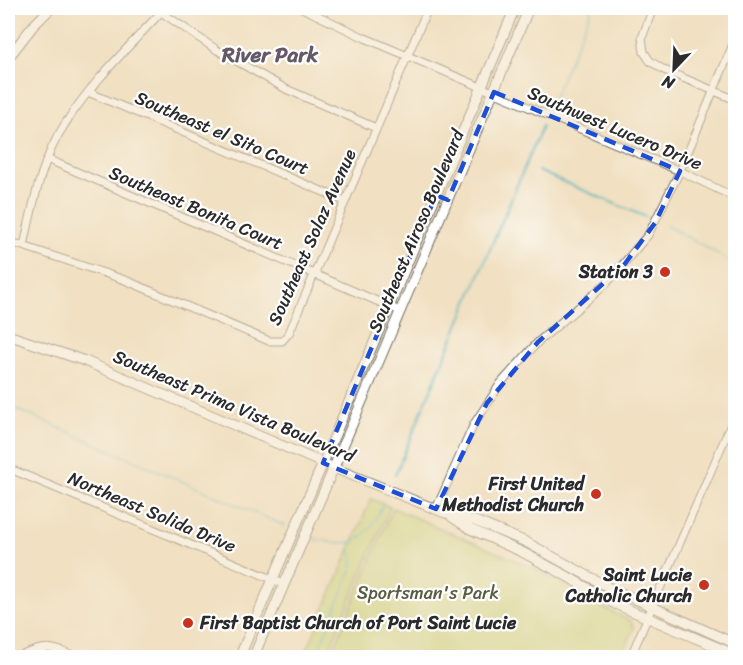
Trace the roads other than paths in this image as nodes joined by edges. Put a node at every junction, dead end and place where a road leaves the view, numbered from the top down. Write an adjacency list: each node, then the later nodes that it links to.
1 (51, 8): 10 (main road)
2 (302, 8): 9 (street, Southwest Lucero Drive)
3 (428, 8): 9 (street, Southeast Solaz Avenue)
4 (515, 8): 11 (main road, Southeast Airoso Boulevard)
5 (529, 8): 14 (main road, Southeast Airoso Boulevard)
6 (653, 8): 12 (street)
7 (158, 10): 13 (street); 16 (street)
8 (735, 37): 12 (street)
9 (407, 57): 11 (street, Southwest Lucero Drive); 16 (street, Southeast Solaz Avenue)
10 (8, 58)
11 (482, 87): 14 (street, Southwest Lucero Drive); 19 (main road, Southeast Airoso Boulevard)
12 (713, 90): 15 (street); 18 (street)
13 (88, 92): 17 (street); 22 (street, Southeast el Sito Court)
14 (494, 92): 18 (street, Southwest Lucero Drive); 21 (main road, Southeast Airoso Boulevard)
15 (735, 100)
16 (376, 128): 22 (street, Southeast Solaz Avenue)
17 (47, 159): 24 (street); 25 (street, Southeast Bonita Court)
18 (680, 171): 20 (street, Southwest Lucero Drive); 33 (street)
19 (436, 195): 21 (main road); 26 (main road, Southeast Airoso Boulevard)
20 (735, 198)
21 (448, 200): 27 (main road, Southeast Airoso Boulevard)
22 (345, 201): 25 (street, Southeast Solaz Avenue)
23 (8, 241): 24 (street, Southeast Solaz Avenue)
24 (24, 246): 25 (street, Southeast Solaz Avenue)
25 (313, 275): 26 (street, Southeast Bonita Court)
26 (389, 306): 27 (street, Southeast Bonita Court); 30 (main road, Southeast Airoso Boulevard)
27 (400, 311): 32 (main road, Southeast Airoso Boulevard)
28 (8, 335): 30 (main road, Southeast Prima Vista Boulevard)
29 (735, 413): 36 (street)
30 (323, 463): 32 (main road, Southeast Prima Vista Boulevard); 34 (main road, Southeast Airoso Boulevard)
31 (8, 468): 34 (street, Northeast Solida Drive)
32 (334, 468): 33 (main road, Southeast Prima Vista Boulevard); 35 (main road, Southeast Airoso Boulevard)
33 (440, 511): 36 (main road); 37 (main road)
34 (273, 580): 35 (street, Northeast Solida Drive); 42 (main road, Southeast Airoso Boulevard)
35 (284, 584): 43 (main road, Southeast Airoso Boulevard)
36 (652, 607): 37 (street); 38 (main road)
37 (647, 618): 39 (main road); 44 (street)
38 (735, 644)
39 (735, 655)
40 (15, 657): 41 (street)
41 (78, 657)
42 (239, 657)
43 (253, 657)
44 (630, 657)

